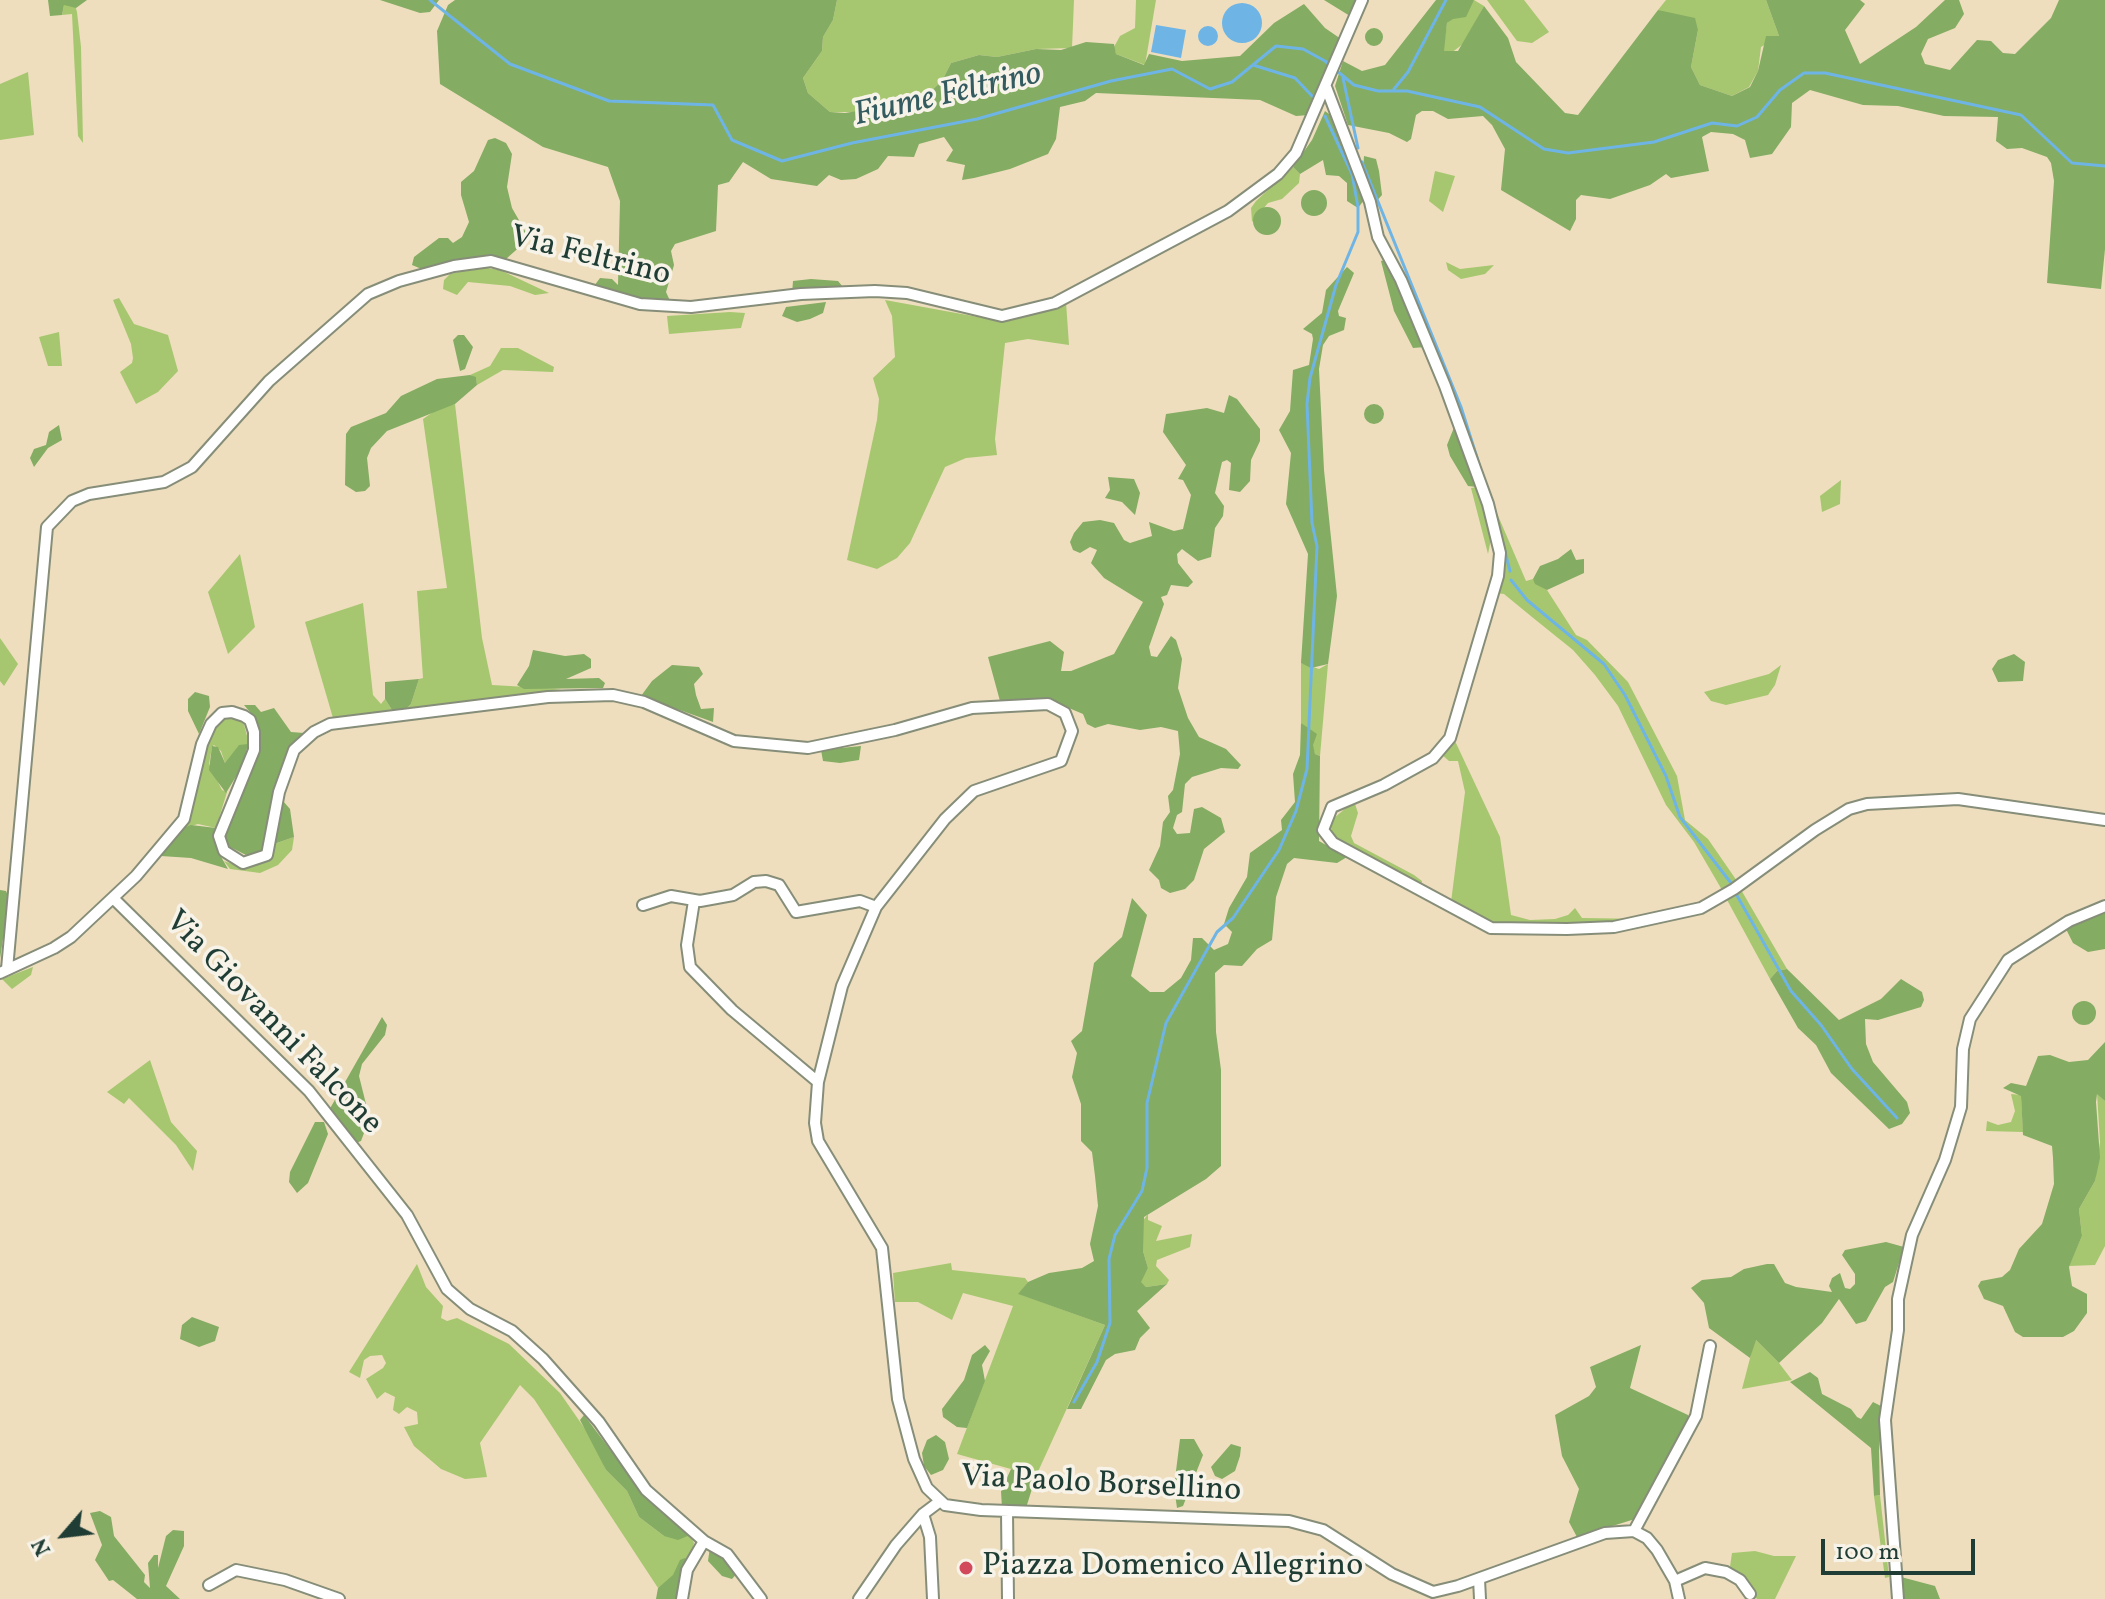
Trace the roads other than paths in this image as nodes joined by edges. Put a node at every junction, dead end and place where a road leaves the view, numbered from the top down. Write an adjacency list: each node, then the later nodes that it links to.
1 (1362, 0): 2 (street, Via Feltrino)
2 (1326, 87): 3 (street); 9 (street, Via Feltrino)
3 (2105, 820)
4 (114, 899): 8 (street, Via Paolo Borsellino); 9 (street, Via Paolo Borsellino); 16 (street, Via Giovanni Falcone)
5 (694, 901): 6 (street); 8 (street); 10 (street)
6 (643, 905)
7 (2105, 906): 30 (street)
8 (876, 907): 10 (street, Via Paolo Borsellino)
9 (4, 971)
10 (818, 1082): 12 (street, Via Paolo Borsellino)
11 (1710, 1346): 15 (street)
12 (939, 1502): 13 (street, Via Paolo Borsellino); 14 (street)
13 (1007, 1512): 21 (street, Via Paolo Borsellino); 27 (street)
14 (923, 1514): 25 (street); 26 (street)
15 (1634, 1531): 17 (street, Via Paolo Borsellino); 18 (street)
16 (704, 1541): 23 (street); 24 (street, Via Giovanni Falcone)
17 (1479, 1579): 21 (street, Via Paolo Borsellino); 28 (street)
18 (1675, 1581): 20 (street); 29 (street)
19 (209, 1585): 22 (street)
20 (1750, 1594)
21 (1430, 1595)
22 (339, 1599)
23 (682, 1599)
24 (761, 1599)
25 (859, 1599)
26 (933, 1599)
27 (1008, 1599)
28 (1480, 1599)
29 (1679, 1599)
30 (1898, 1599)

